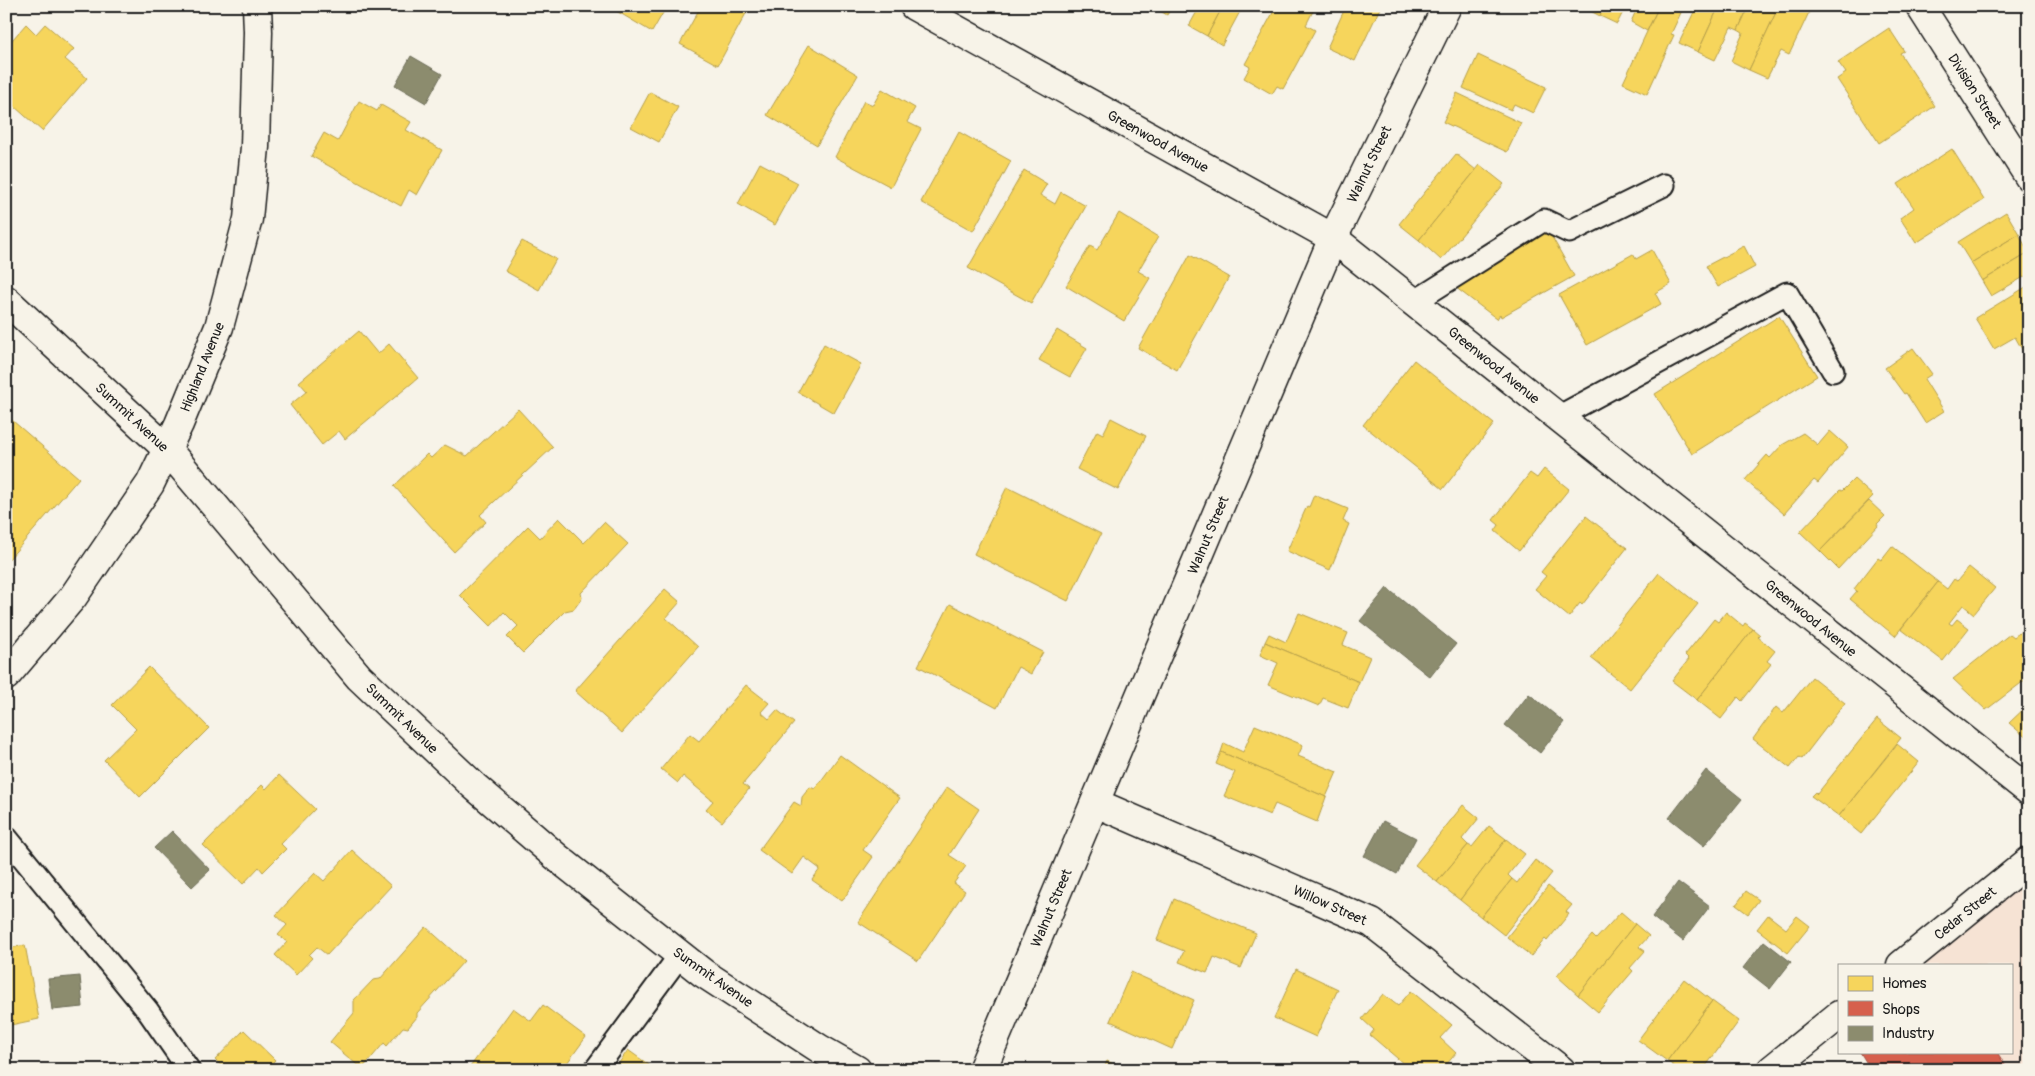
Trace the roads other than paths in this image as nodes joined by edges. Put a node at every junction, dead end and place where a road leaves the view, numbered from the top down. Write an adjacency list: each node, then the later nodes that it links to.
1 (256, 6): 12 (street, Highland Avenue)
2 (914, 6): 7 (street, Greenwood Avenue)
3 (1447, 6): 7 (street, Walnut Street)
4 (1920, 6): 5 (street, Division Street)
5 (2029, 177)
6 (1664, 185): 9 (lane)
7 (1333, 238): 9 (street, Greenwood Avenue); 15 (street, Walnut Street)
8 (6, 300): 12 (street, Summit Avenue)
9 (1414, 302): 11 (street, Greenwood Avenue)
10 (1833, 371): 11 (lane)
11 (1558, 417): 14 (street, Greenwood Avenue)
12 (166, 448): 13 (street, Highland Avenue); 18 (street, Summit Avenue)
13 (6, 676)
14 (2029, 791)
15 (1096, 802): 24 (street, Walnut Street); 25 (street, Willow Street)
16 (6, 837): 21 (lane)
17 (2029, 861): 19 (street, Cedar Street)
18 (680, 955): 22 (lane); 23 (street, Summit Avenue)
19 (1901, 964)
20 (1838, 1016): 26 (street)
21 (189, 1070)
22 (595, 1070)
23 (857, 1070)
24 (982, 1070)
25 (1562, 1070)
26 (1771, 1070)

